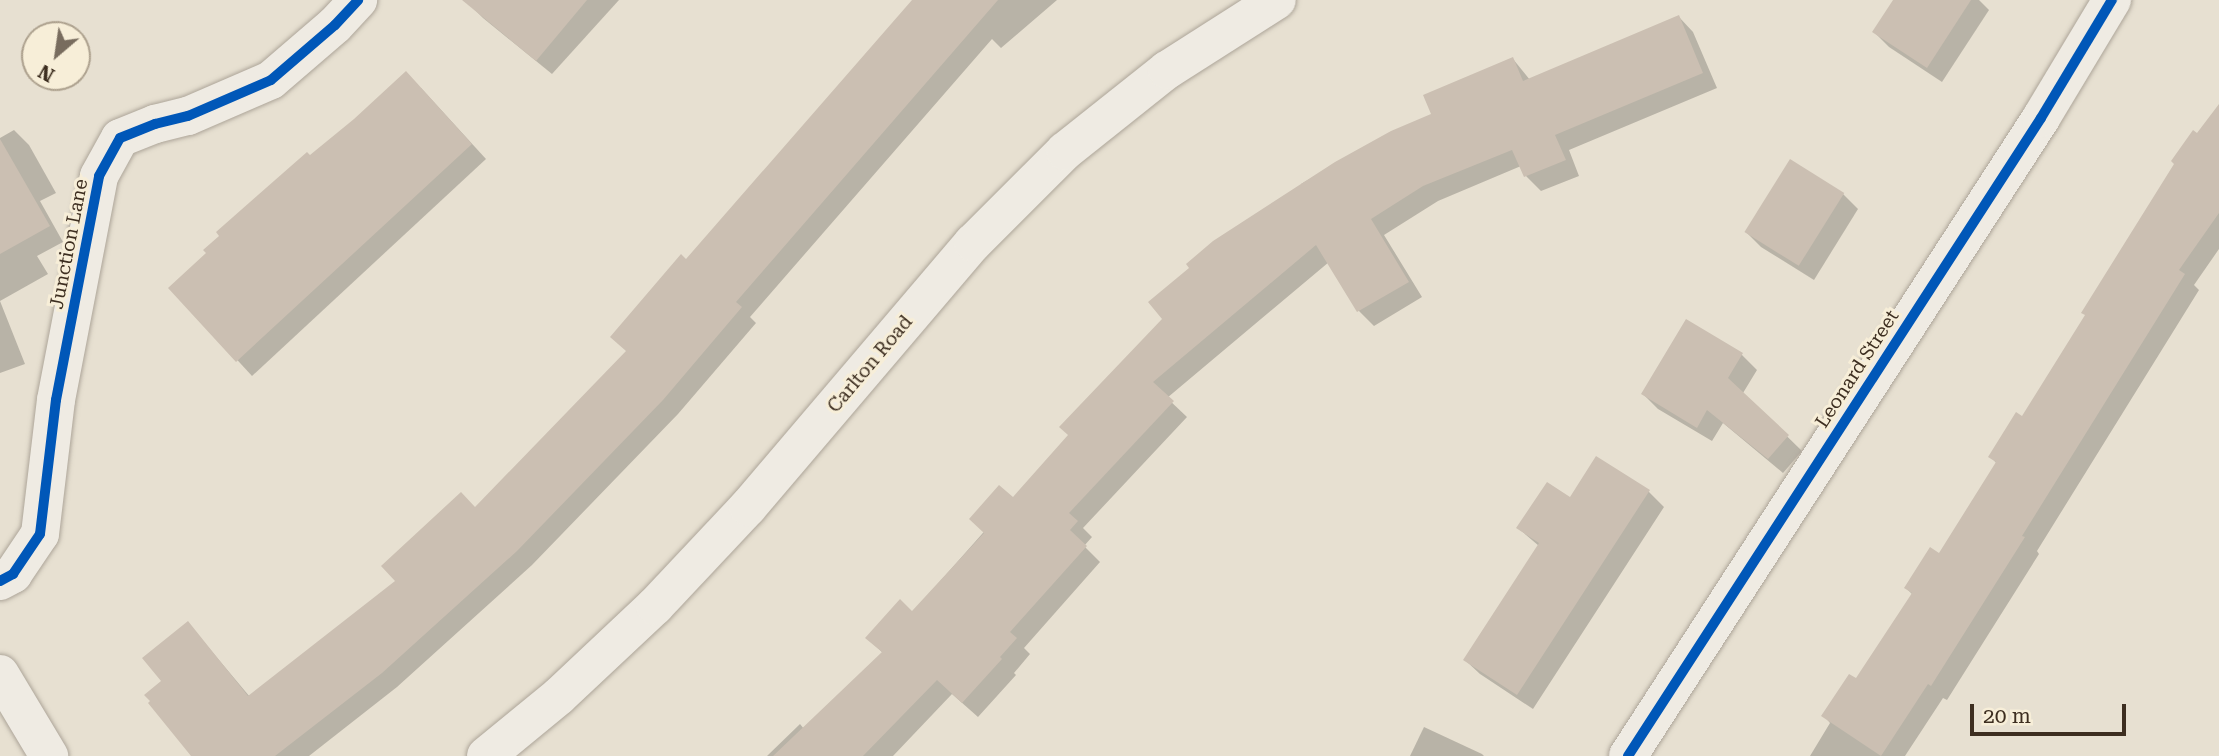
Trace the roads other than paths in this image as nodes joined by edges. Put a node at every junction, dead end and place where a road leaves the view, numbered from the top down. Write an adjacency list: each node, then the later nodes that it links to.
1 (358, 0): 4 (street, Junction Lane)
2 (1278, 0): 7 (street, Carlton Road)
3 (2112, 0): 8 (street, Leonard Street)
4 (0, 581)
5 (0, 674): 6 (street)
6 (49, 756)
7 (486, 756)
8 (1628, 756)

